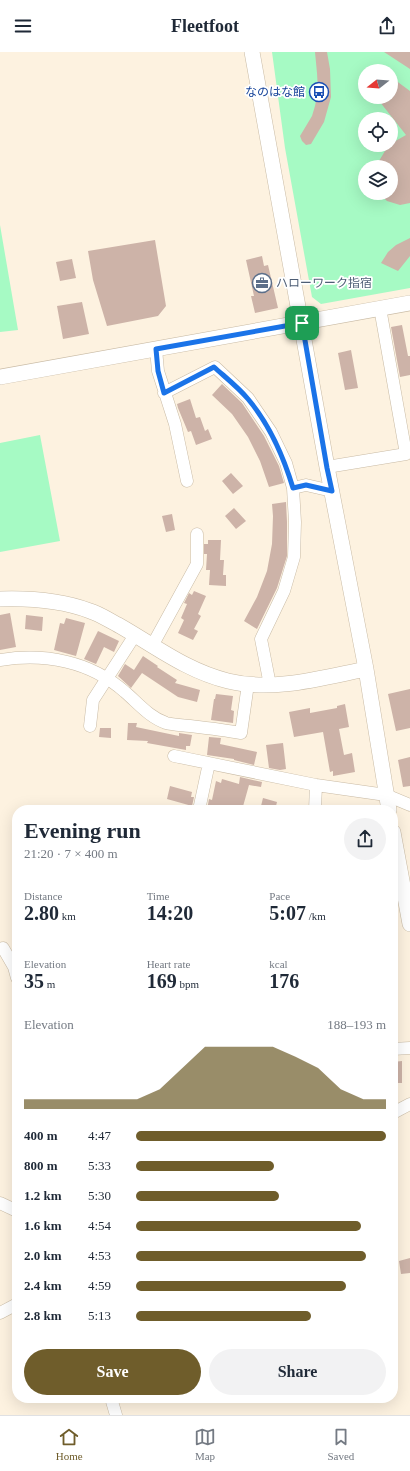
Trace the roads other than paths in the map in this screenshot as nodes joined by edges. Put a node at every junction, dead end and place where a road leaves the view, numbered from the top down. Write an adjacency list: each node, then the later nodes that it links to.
1 (252, 52): 4 (street)
2 (410, 303): 3 (street)
3 (380, 308): 4 (street); 8 (street)
4 (302, 323): 5 (street); 8 (street)
5 (156, 349): 6 (street); 7 (street)
6 (0, 377)
7 (164, 393): 9 (street); 10 (street)
8 (327, 468): 11 (street)
9 (187, 481)
10 (293, 488): 11 (street); 20 (street)
11 (332, 491): 17 (street)
12 (196, 534): 15 (street)
13 (0, 599): 14 (street)
14 (135, 635): 15 (street); 18 (street)
15 (152, 646): 19 (street)
16 (0, 660): 18 (street)
17 (366, 669): 20 (street); 25 (street)
18 (107, 678): 19 (street); 21 (street)
19 (248, 684): 20 (street)
20 (270, 685)
21 (90, 726)
22 (174, 756): 23 (street)
23 (208, 763): 24 (street); 26 (street)
24 (316, 785): 25 (street); 27 (street)
25 (386, 795): 28 (street); 29 (street)
26 (201, 805)
27 (315, 805)
28 (388, 805)
29 (410, 805)
30 (398, 859): 31 (street)
31 (410, 924)
32 (0, 949): 33 (street)
33 (12, 964)
34 (410, 1048): 35 (street)
35 (398, 1049)
36 (410, 1104): 37 (street)
37 (398, 1110)
38 (0, 1203): 39 (street)
39 (12, 1209)
40 (12, 1307): 41 (street)
41 (0, 1313)
42 (112, 1403): 43 (street)
43 (116, 1415)

